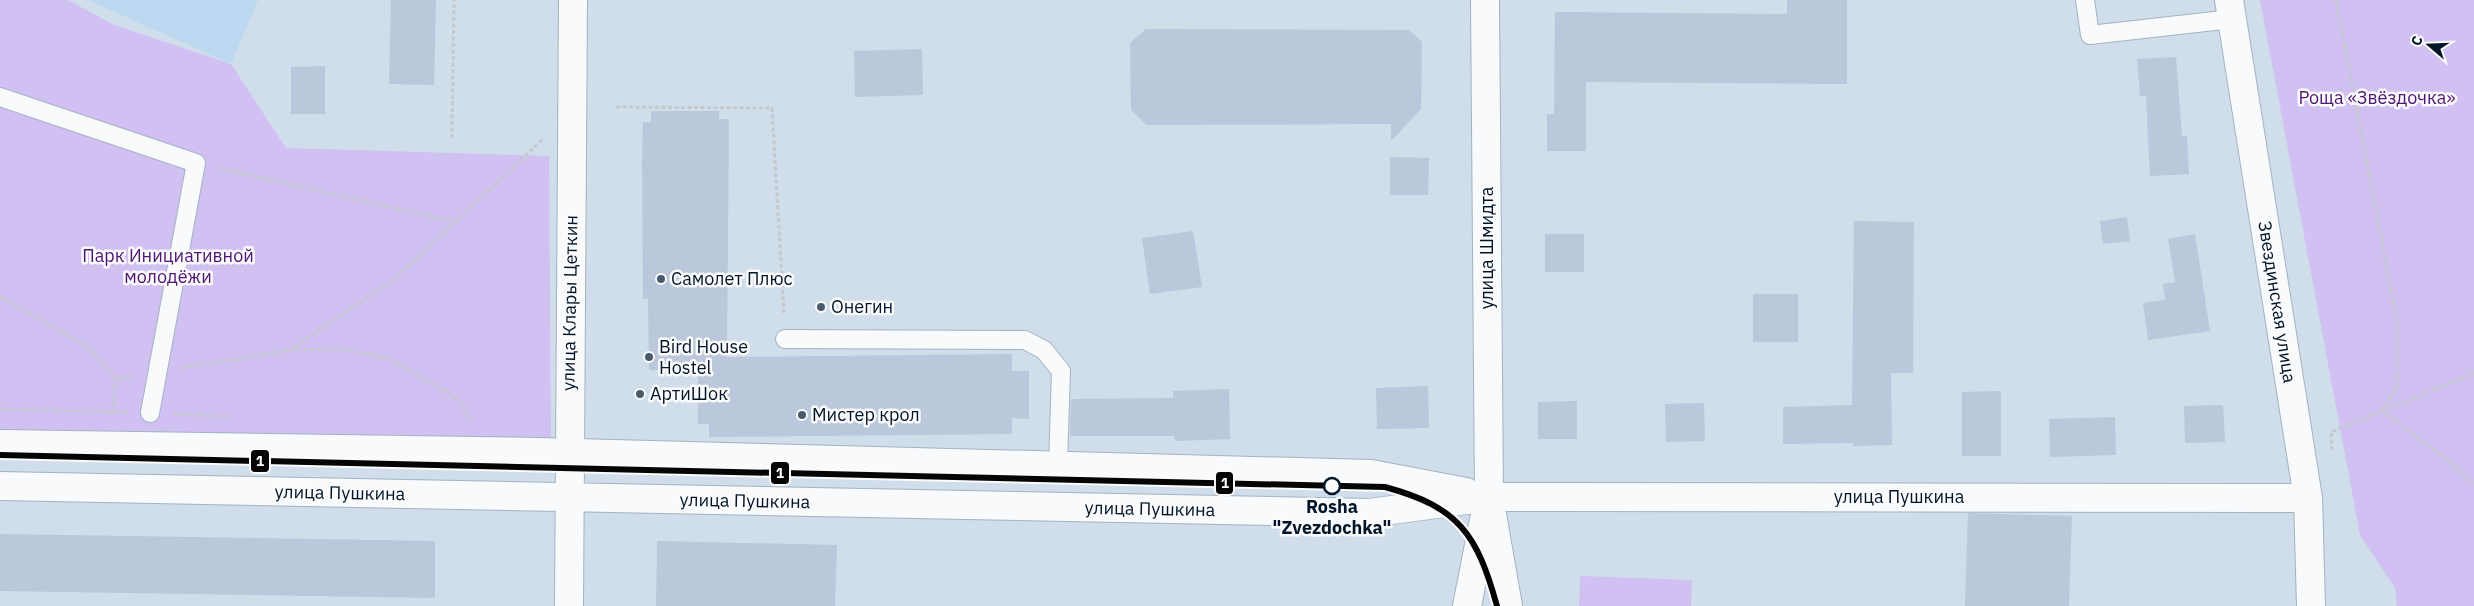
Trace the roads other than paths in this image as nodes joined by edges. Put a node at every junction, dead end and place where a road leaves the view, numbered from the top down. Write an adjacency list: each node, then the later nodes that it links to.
1 (574, 0): 9 (street, улица Клары Цеткин)
2 (1485, 0): 12 (street, улица Шмидта)
3 (2085, 0): 4 (lane)
4 (2231, 9): 14 (street, Звездинская улица)
5 (0, 97): 7 (lane)
6 (785, 339): 10 (lane)
7 (150, 414)
8 (0, 444): 9 (street, улица Пушкина)
9 (569, 453): 10 (street, улица Пушкина); 13 (street, улица Клары Цеткин)
10 (1058, 466): 12 (street, улица Пушкина)
11 (0, 486): 13 (street, улица Пушкина)
12 (1489, 497): 13 (street, улица Пушкина); 14 (street, улица Пушкина); 16 (street, улица Шмидта); 17 (street, улица Шмидта)
13 (568, 498): 15 (street, улица Клары Цеткин)
14 (2308, 498): 18 (street, Звездинская улица)
15 (569, 606)
16 (1467, 606)
17 (1508, 606)
18 (2311, 606)

